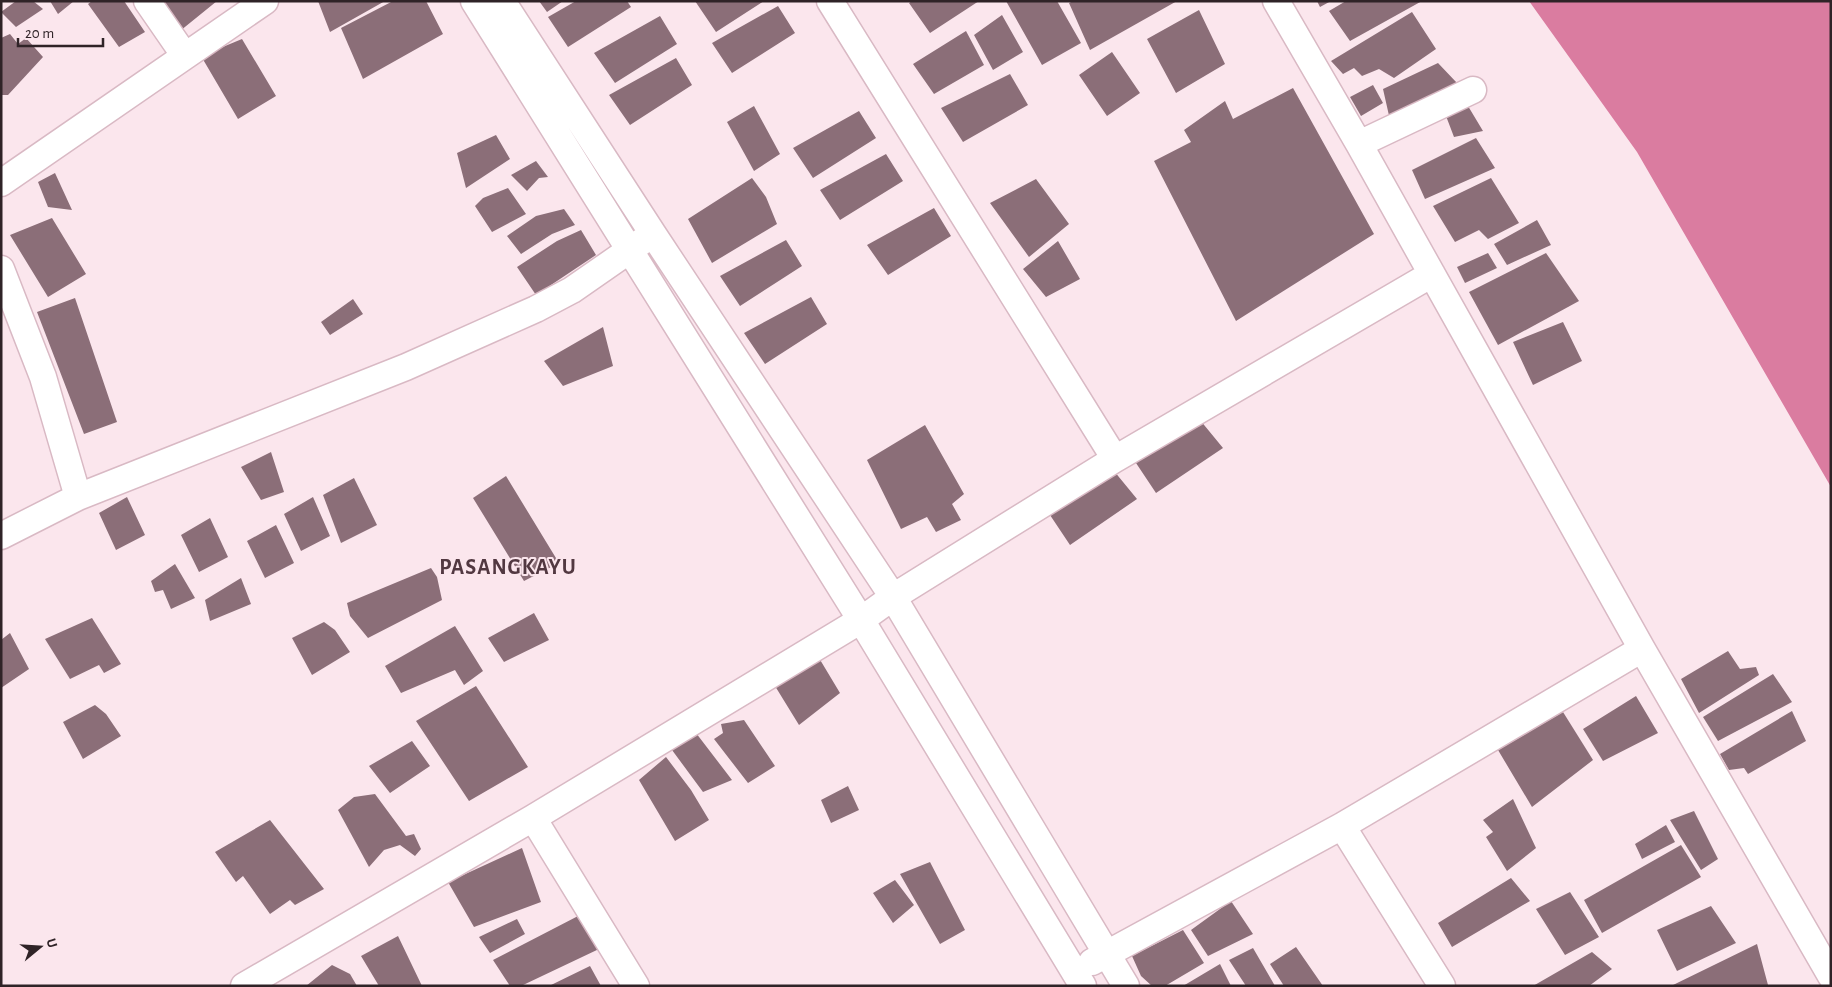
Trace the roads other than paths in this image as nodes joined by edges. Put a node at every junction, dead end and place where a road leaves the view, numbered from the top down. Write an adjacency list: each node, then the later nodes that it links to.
1 (147, 1): 7 (street)
2 (265, 1): 7 (street)
3 (474, 1): 12 (street)
4 (502, 1): 11 (street)
5 (830, 1): 15 (street)
6 (1276, 1): 9 (street)
7 (185, 56): 10 (street)
8 (1473, 90): 9 (street)
9 (1359, 144): 14 (street)
10 (1, 183)
11 (653, 234): 12 (street); 18 (street)
12 (630, 250): 16 (street); 19 (street)
13 (1, 269): 16 (street)
14 (1432, 274): 15 (street); 20 (street)
15 (1115, 459): 18 (street)
16 (78, 497): 17 (street)
17 (1, 536)
18 (893, 597): 19 (street); 23 (street)
19 (861, 620): 21 (street); 24 (street)
20 (1642, 649): 22 (street); 25 (street)
21 (533, 818): 26 (street); 27 (street)
22 (1342, 826): 23 (street); 29 (street)
23 (1107, 955): 24 (street); 28 (street)
24 (1078, 978)
25 (1831, 978): 30 (street)
26 (244, 986)
27 (636, 986)
28 (1126, 986)
29 (1442, 986)
30 (1819, 986)

